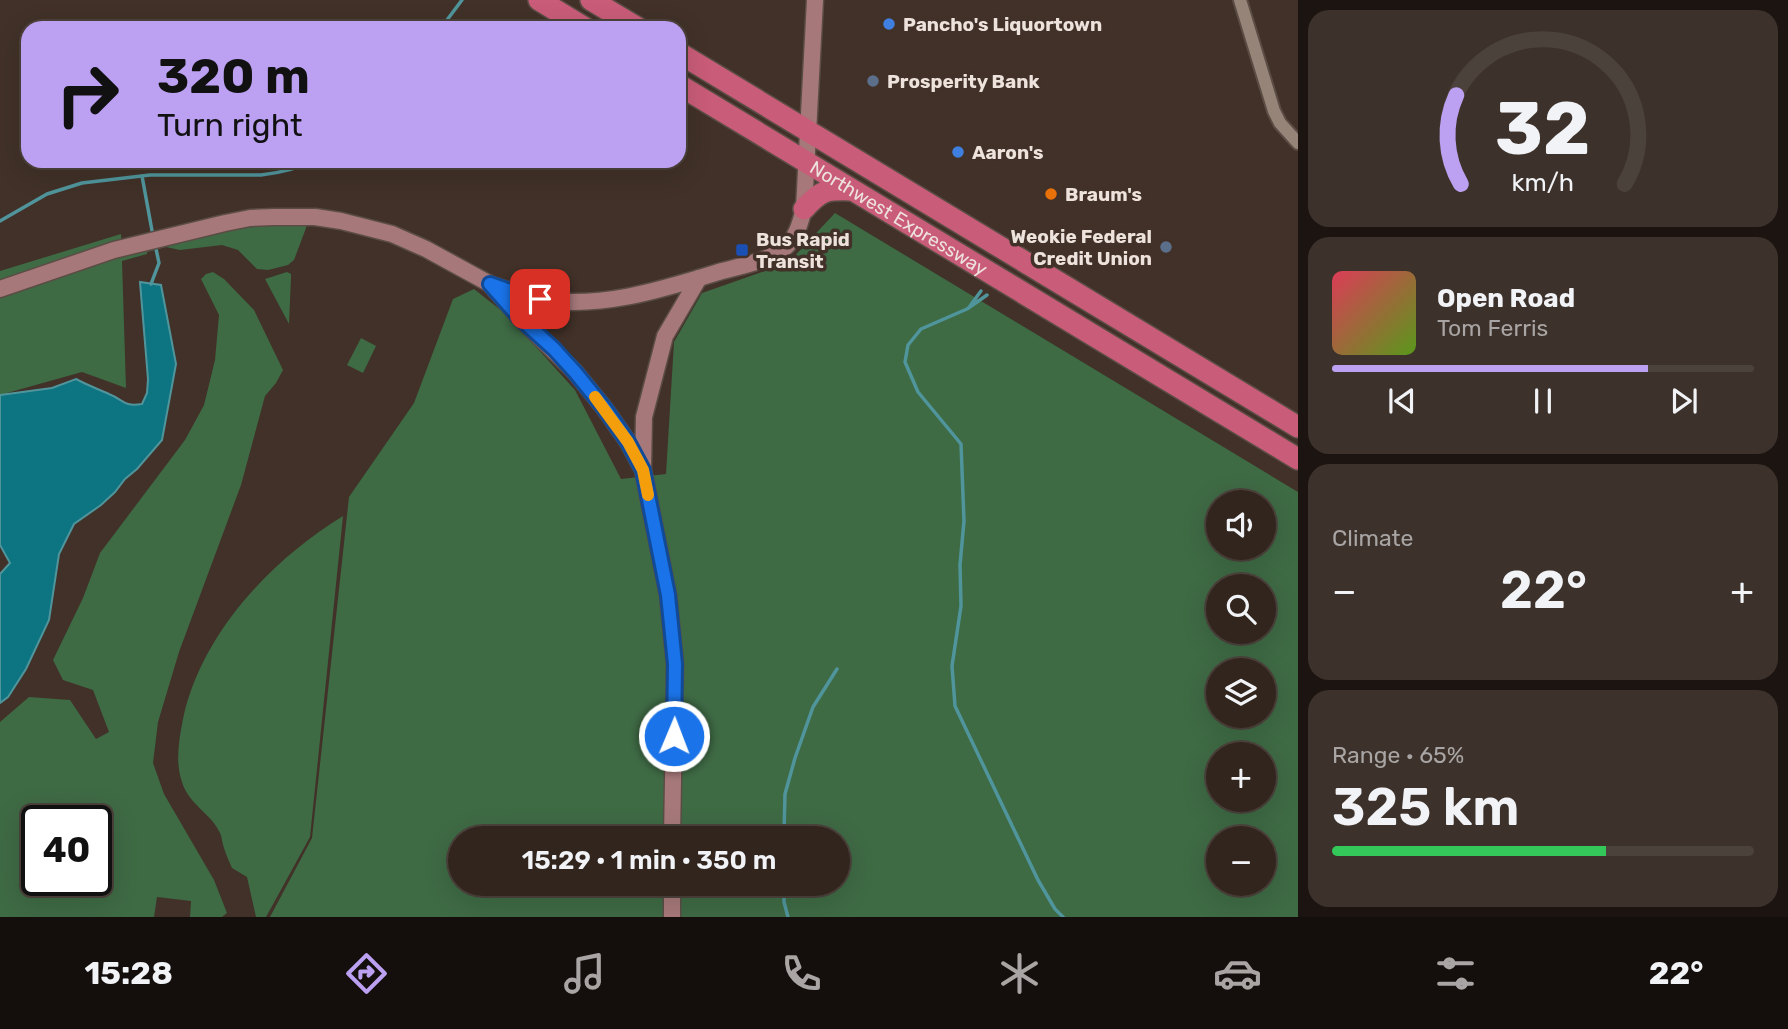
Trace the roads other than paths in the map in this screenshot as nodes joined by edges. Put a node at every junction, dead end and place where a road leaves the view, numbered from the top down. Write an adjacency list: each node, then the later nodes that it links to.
1 (539, 0): 5 (highway)
2 (591, 0): 6 (highway)
3 (815, 0): 9 (street)
4 (1240, 0): 10 (street)
5 (574, 21)
6 (626, 21)
7 (686, 57): 9 (highway, Northwest Expressway)
8 (686, 89): 11 (highway, Northwest Expressway)
9 (807, 130): 11 (street); 17 (highway, Northwest Expressway)
10 (1298, 142)
11 (806, 162): 12 (highway, Northwest Expressway); 13 (street)
12 (853, 190): 13 (highway); 18 (highway, Northwest Expressway)
13 (804, 209): 14 (street)
14 (699, 278): 15 (street); 21 (street)
15 (490, 284): 16 (street); 21 (street)
16 (0, 289)
17 (1154, 340): 18 (highway); 19 (highway, Northwest Expressway)
18 (1140, 363): 20 (highway, Northwest Expressway)
19 (1298, 427)
20 (1298, 459)
21 (643, 470): 22 (street)
22 (672, 826)
23 (672, 896): 24 (street)
24 (672, 917)

